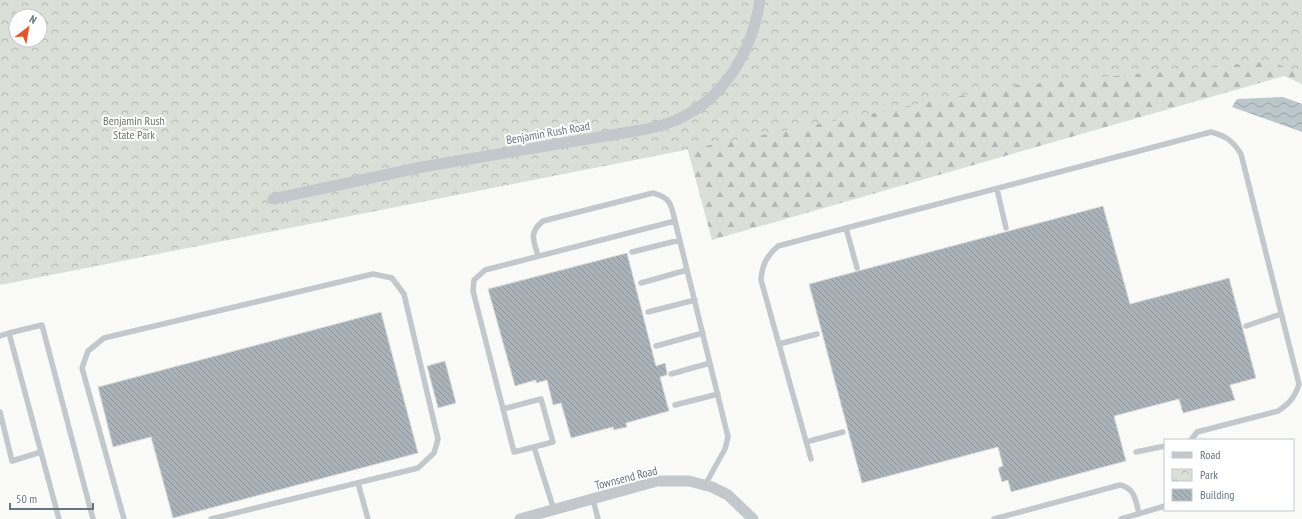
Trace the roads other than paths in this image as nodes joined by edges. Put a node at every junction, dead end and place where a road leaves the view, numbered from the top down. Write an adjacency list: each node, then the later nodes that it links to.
1 (760, 0): 3 (street, Benjamin Rush Road)
2 (996, 189): 5 (lane); 6 (lane); 15 (lane)
3 (273, 199)
4 (675, 222): 7 (lane); 9 (lane); 9 (lane)
5 (846, 228): 10 (lane); 21 (lane)
6 (1006, 228)
7 (680, 240): 8 (lane); 11 (lane)
8 (632, 252)
9 (538, 256): 27 (lane)
10 (857, 268)
11 (687, 270): 12 (lane); 13 (lane)
12 (641, 283)
13 (694, 300): 14 (lane); 18 (lane)
14 (648, 312)
15 (1281, 314): 16 (lane); 30 (lane)
16 (1246, 326)
17 (9, 333): 20 (lane); 34 (lane); 44 (lane)
18 (703, 333): 22 (lane); 23 (lane)
19 (817, 334): 21 (lane)
20 (0, 336)
21 (779, 344): 31 (lane)
22 (656, 346)
23 (710, 363): 24 (lane); 25 (lane)
24 (671, 374)
25 (718, 394): 26 (lane); 38 (lane)
26 (675, 405)
27 (503, 409): 33 (lane); 33 (lane)
28 (0, 412): 34 (lane)
29 (843, 432): 31 (lane)
30 (1192, 439)
31 (806, 442): 36 (lane)
32 (1164, 446): 35 (lane)
33 (534, 447): 41 (lane)
34 (41, 452): 43 (lane)
35 (1136, 452)
36 (811, 459)
37 (358, 483): 45 (lane); 46 (lane); 47 (lane)
38 (705, 485): 39 (street, Townsend Road); 50 (street, Townsend Road)
39 (593, 499): 41 (street, Townsend Road); 49 (lane)
40 (1164, 506): 42 (lane)
41 (554, 510): 48 (street, Townsend Road)
42 (1140, 514): 51 (lane); 52 (lane)
43 (59, 519)
44 (93, 519)
45 (124, 519)
46 (211, 519)
47 (368, 519)
48 (520, 519)
49 (598, 519)
50 (753, 519)
51 (994, 519)
52 (1121, 519)

